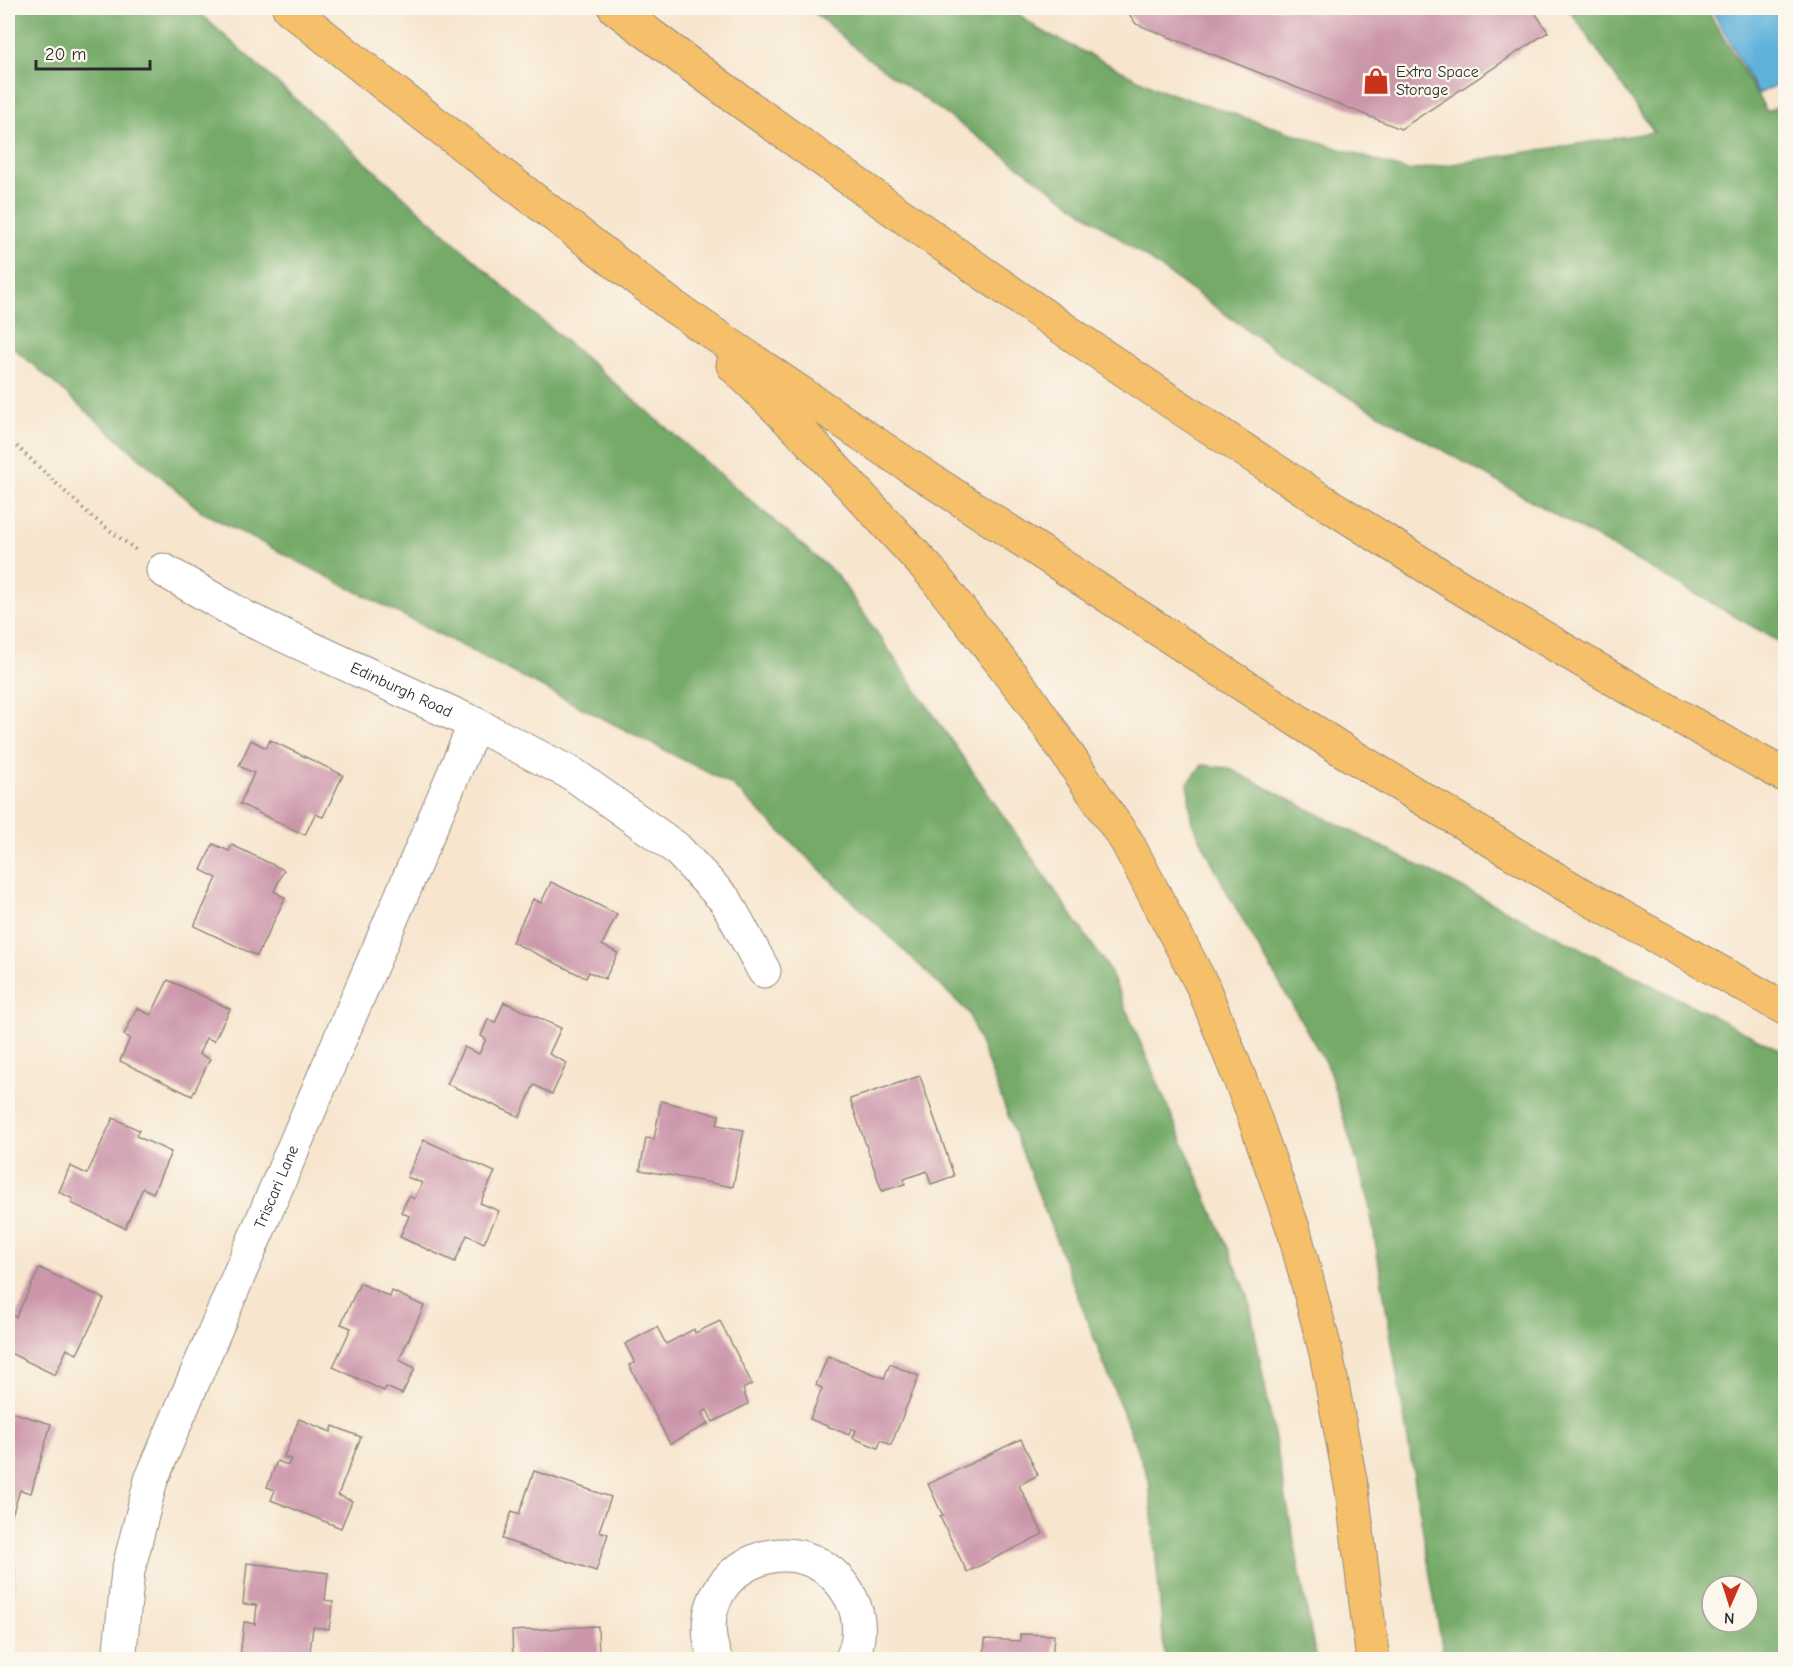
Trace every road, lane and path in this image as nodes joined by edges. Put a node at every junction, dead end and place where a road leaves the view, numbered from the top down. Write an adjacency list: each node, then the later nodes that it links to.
1 (289, 8): 3 (highway)
2 (615, 8): 7 (highway)
3 (671, 305): 9 (highway); 13 (highway)
4 (8, 438): 5 (path)
5 (163, 570): 6 (street, Edinburgh Road)
6 (475, 724): 8 (street, Edinburgh Road); 10 (street, Triscari Lane)
7 (1785, 776)
8 (765, 971)
9 (1785, 1009)
10 (119, 1659)
11 (716, 1659): 12 (street)
12 (851, 1659)
13 (1373, 1659)

